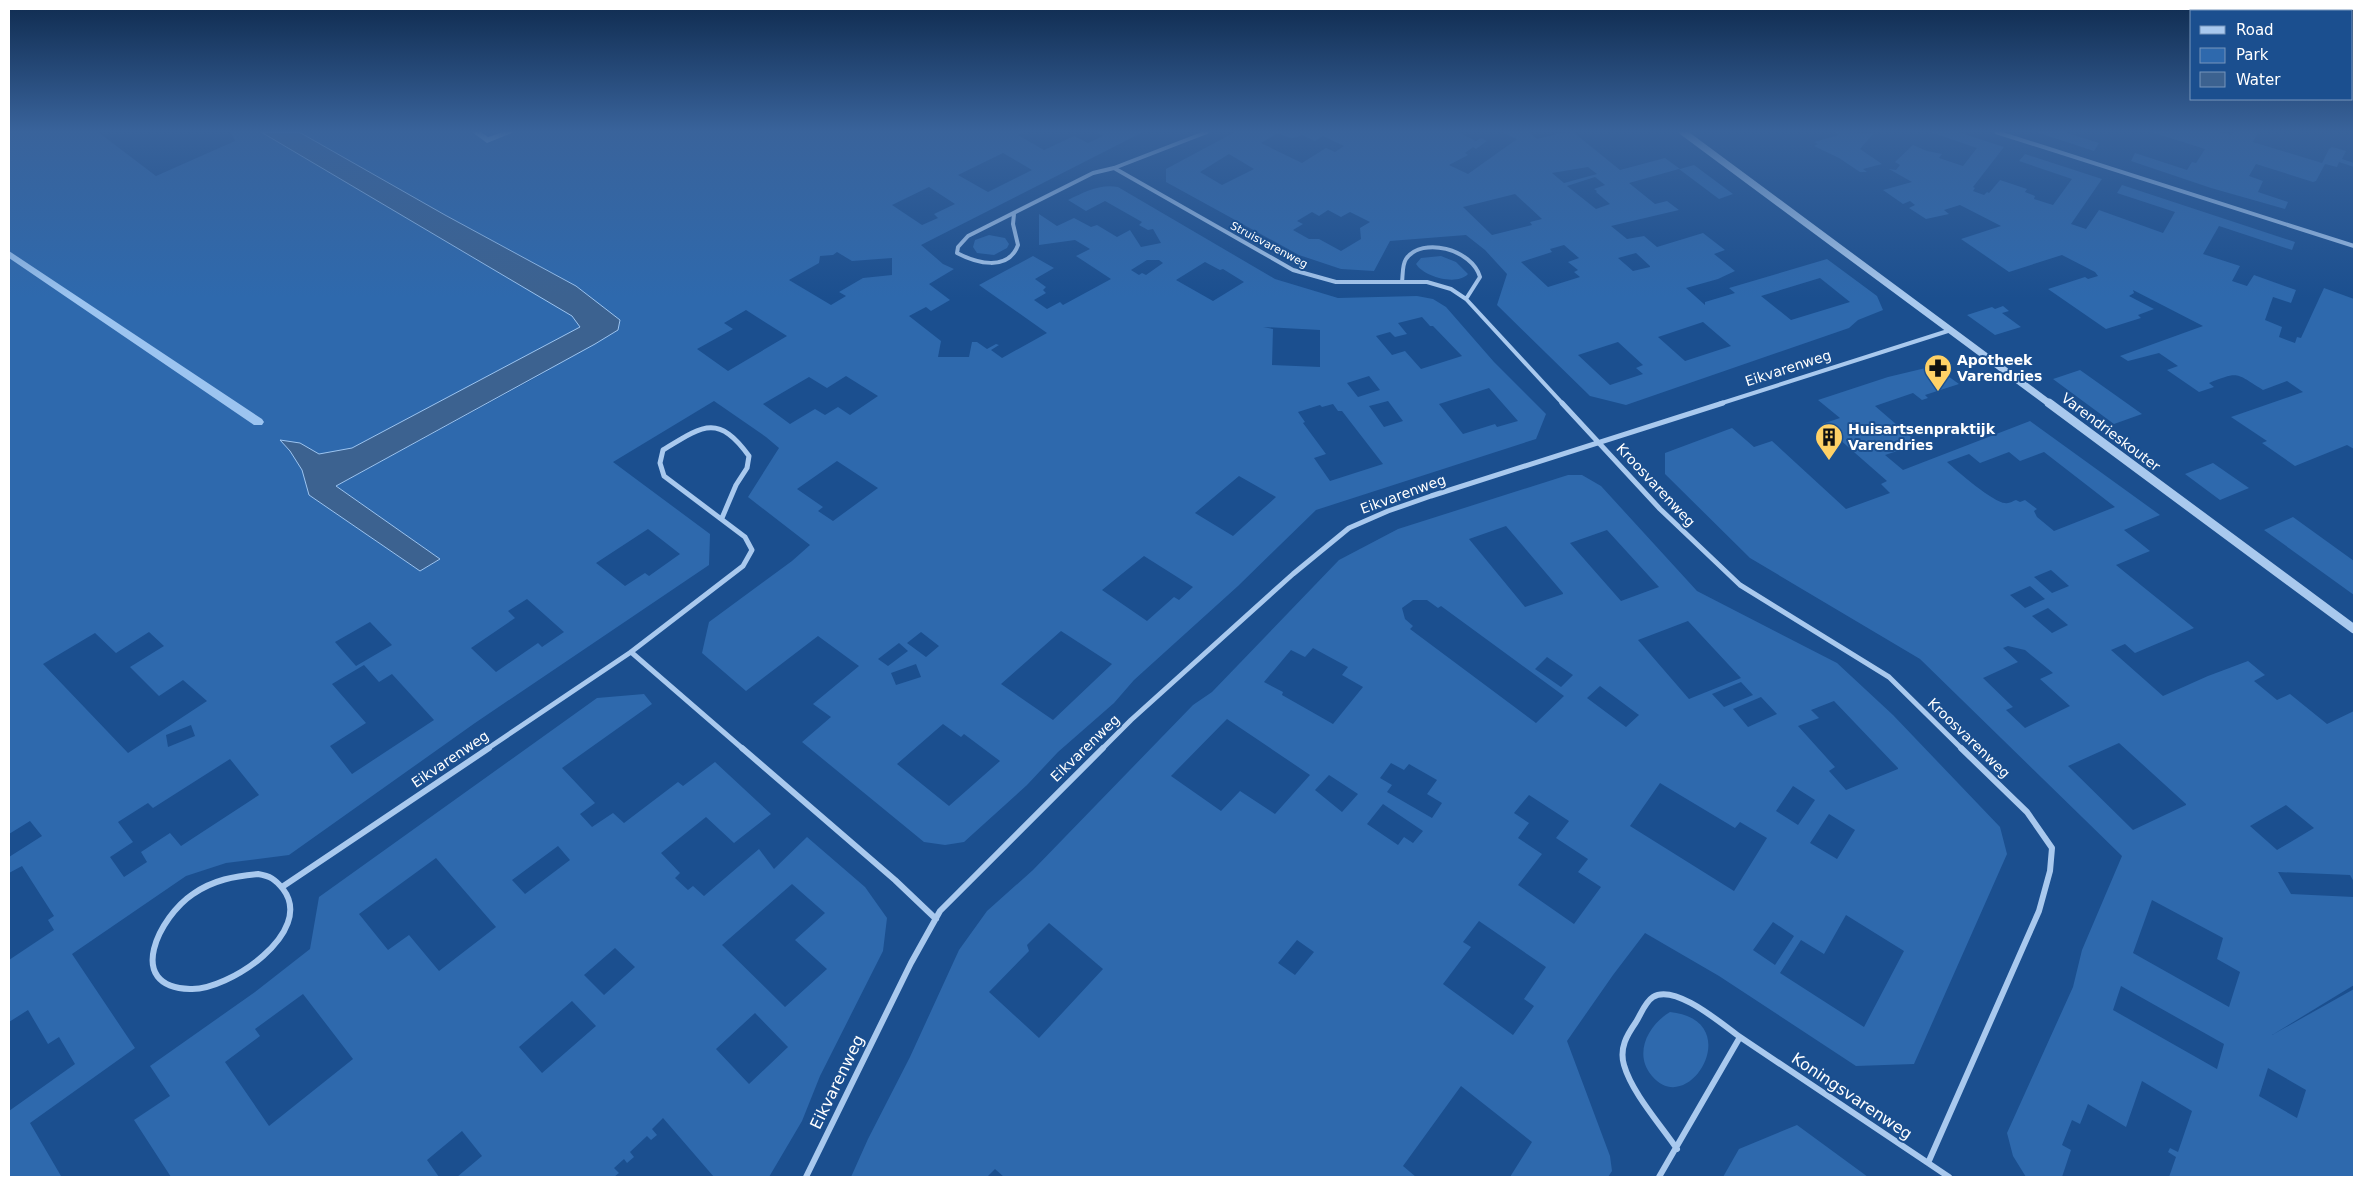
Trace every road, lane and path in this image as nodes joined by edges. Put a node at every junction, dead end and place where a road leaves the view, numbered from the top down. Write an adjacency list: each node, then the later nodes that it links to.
1 (1066, 187): 5 (street)
2 (1148, 187): 7 (street, Struisvarenweg)
3 (1758, 187): 9 (street, Varendrieskouter)
4 (2170, 187): 6 (street)
5 (1014, 214): 5 (street)
6 (2354, 246)
7 (1402, 282): 8 (street, Struisvarenweg); 8 (street)
8 (1466, 299): 10 (street, Struisvarenweg)
9 (1952, 330): 10 (street, Eikvarenweg); 12 (street, Varendrieskouter)
10 (1598, 441): 15 (street, Eikvarenweg); 18 (street, Kroosvarenweg)
11 (722, 518): 11 (street, Eikvarenweg); 13 (street, Eikvarenweg)
12 (2354, 629)
13 (631, 652): 14 (street, Eikvarenweg); 15 (street)
14 (282, 887): 14 (street)
15 (936, 919): 19 (street, Eikvarenweg)
16 (1740, 1037): 17 (street); 17 (street, Koningsvarenweg); 18 (street, Koningsvarenweg)
17 (1677, 1149): 20 (street)
18 (1928, 1163): 21 (street, Koningsvarenweg)
19 (806, 1177)
20 (1659, 1177)
21 (1949, 1177)

